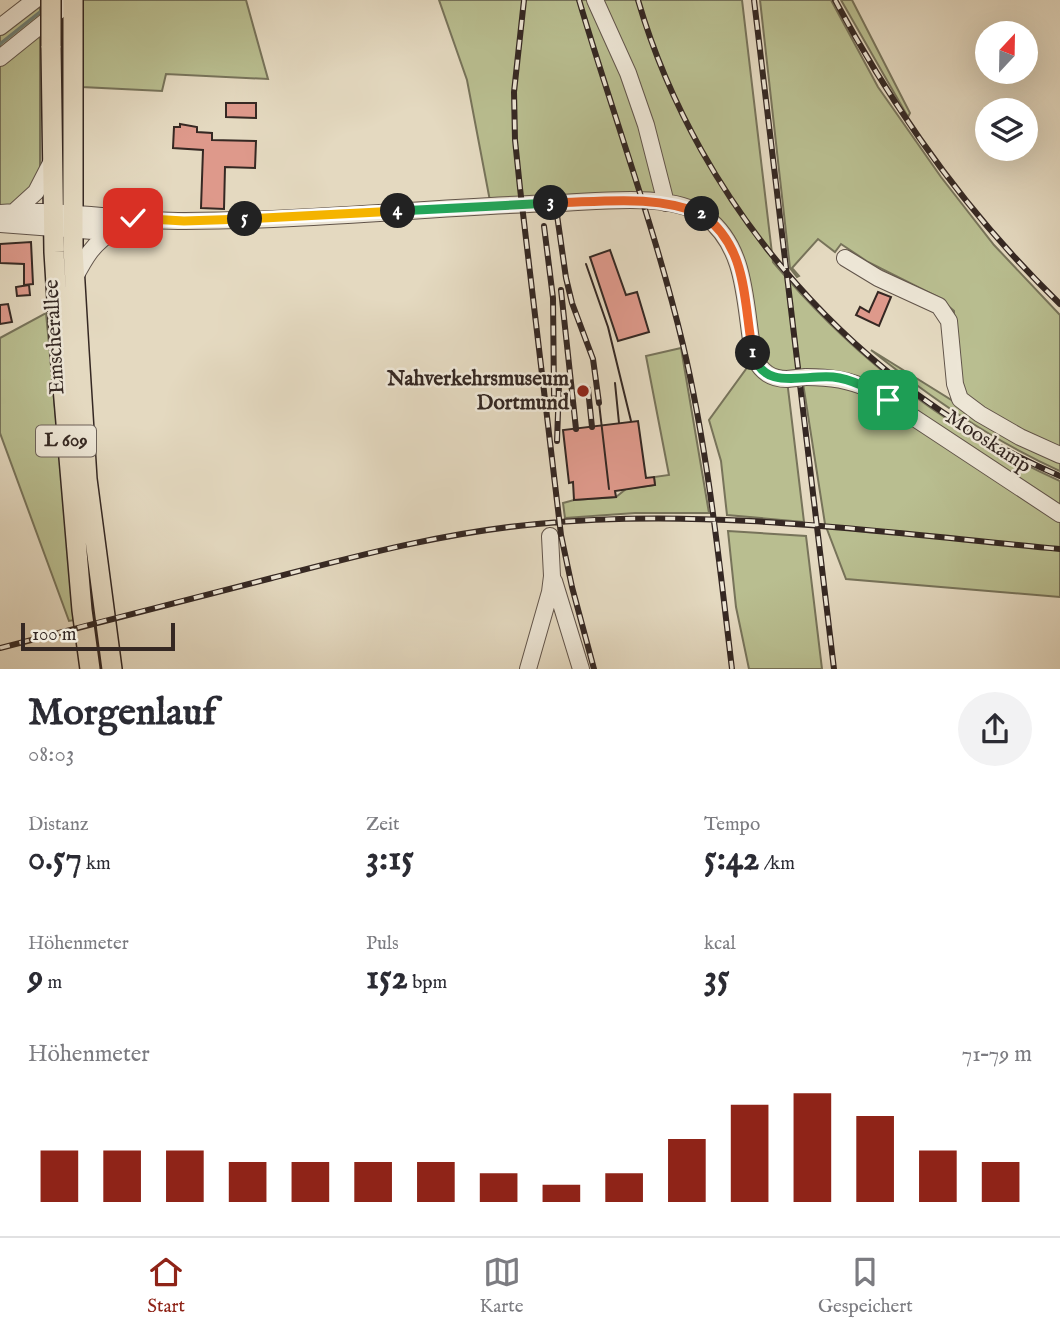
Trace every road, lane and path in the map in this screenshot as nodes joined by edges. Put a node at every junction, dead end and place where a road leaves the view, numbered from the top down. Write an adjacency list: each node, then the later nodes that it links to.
1 (35, 0): 5 (street)
2 (51, 0): 7 (main road, Emscherallee / L 609, bridge)
3 (73, 0): 6 (street); 10 (main road, Emscherallee / L 609)
4 (595, 0): 8 (street)
5 (0, 27)
6 (0, 58)
7 (54, 155): 9 (street); 10 (main road, Emscherallee / L 609)
8 (666, 203): 11 (street, Mooskamp); 17 (street, Mooskamp, bridge)
9 (7, 213): 10 (street)
10 (64, 221): 11 (street, Mooskamp); 12 (street); 13 (street, Mooskamp); 15 (main road, Emscherallee / L 609); 20 (main road, Emscherallee / L 609)
11 (179, 221): 13 (street, Mooskamp)
12 (0, 224)
13 (118, 230): 15 (street)
14 (845, 258): 16 (street)
15 (74, 279): 21 (main road, Emscherallee / L 609)
16 (1060, 455)
17 (1060, 514)
18 (550, 536): 19 (street)
19 (552, 576): 22 (street); 23 (street)
20 (90, 669)
21 (112, 669)
22 (528, 669)
23 (581, 669)

